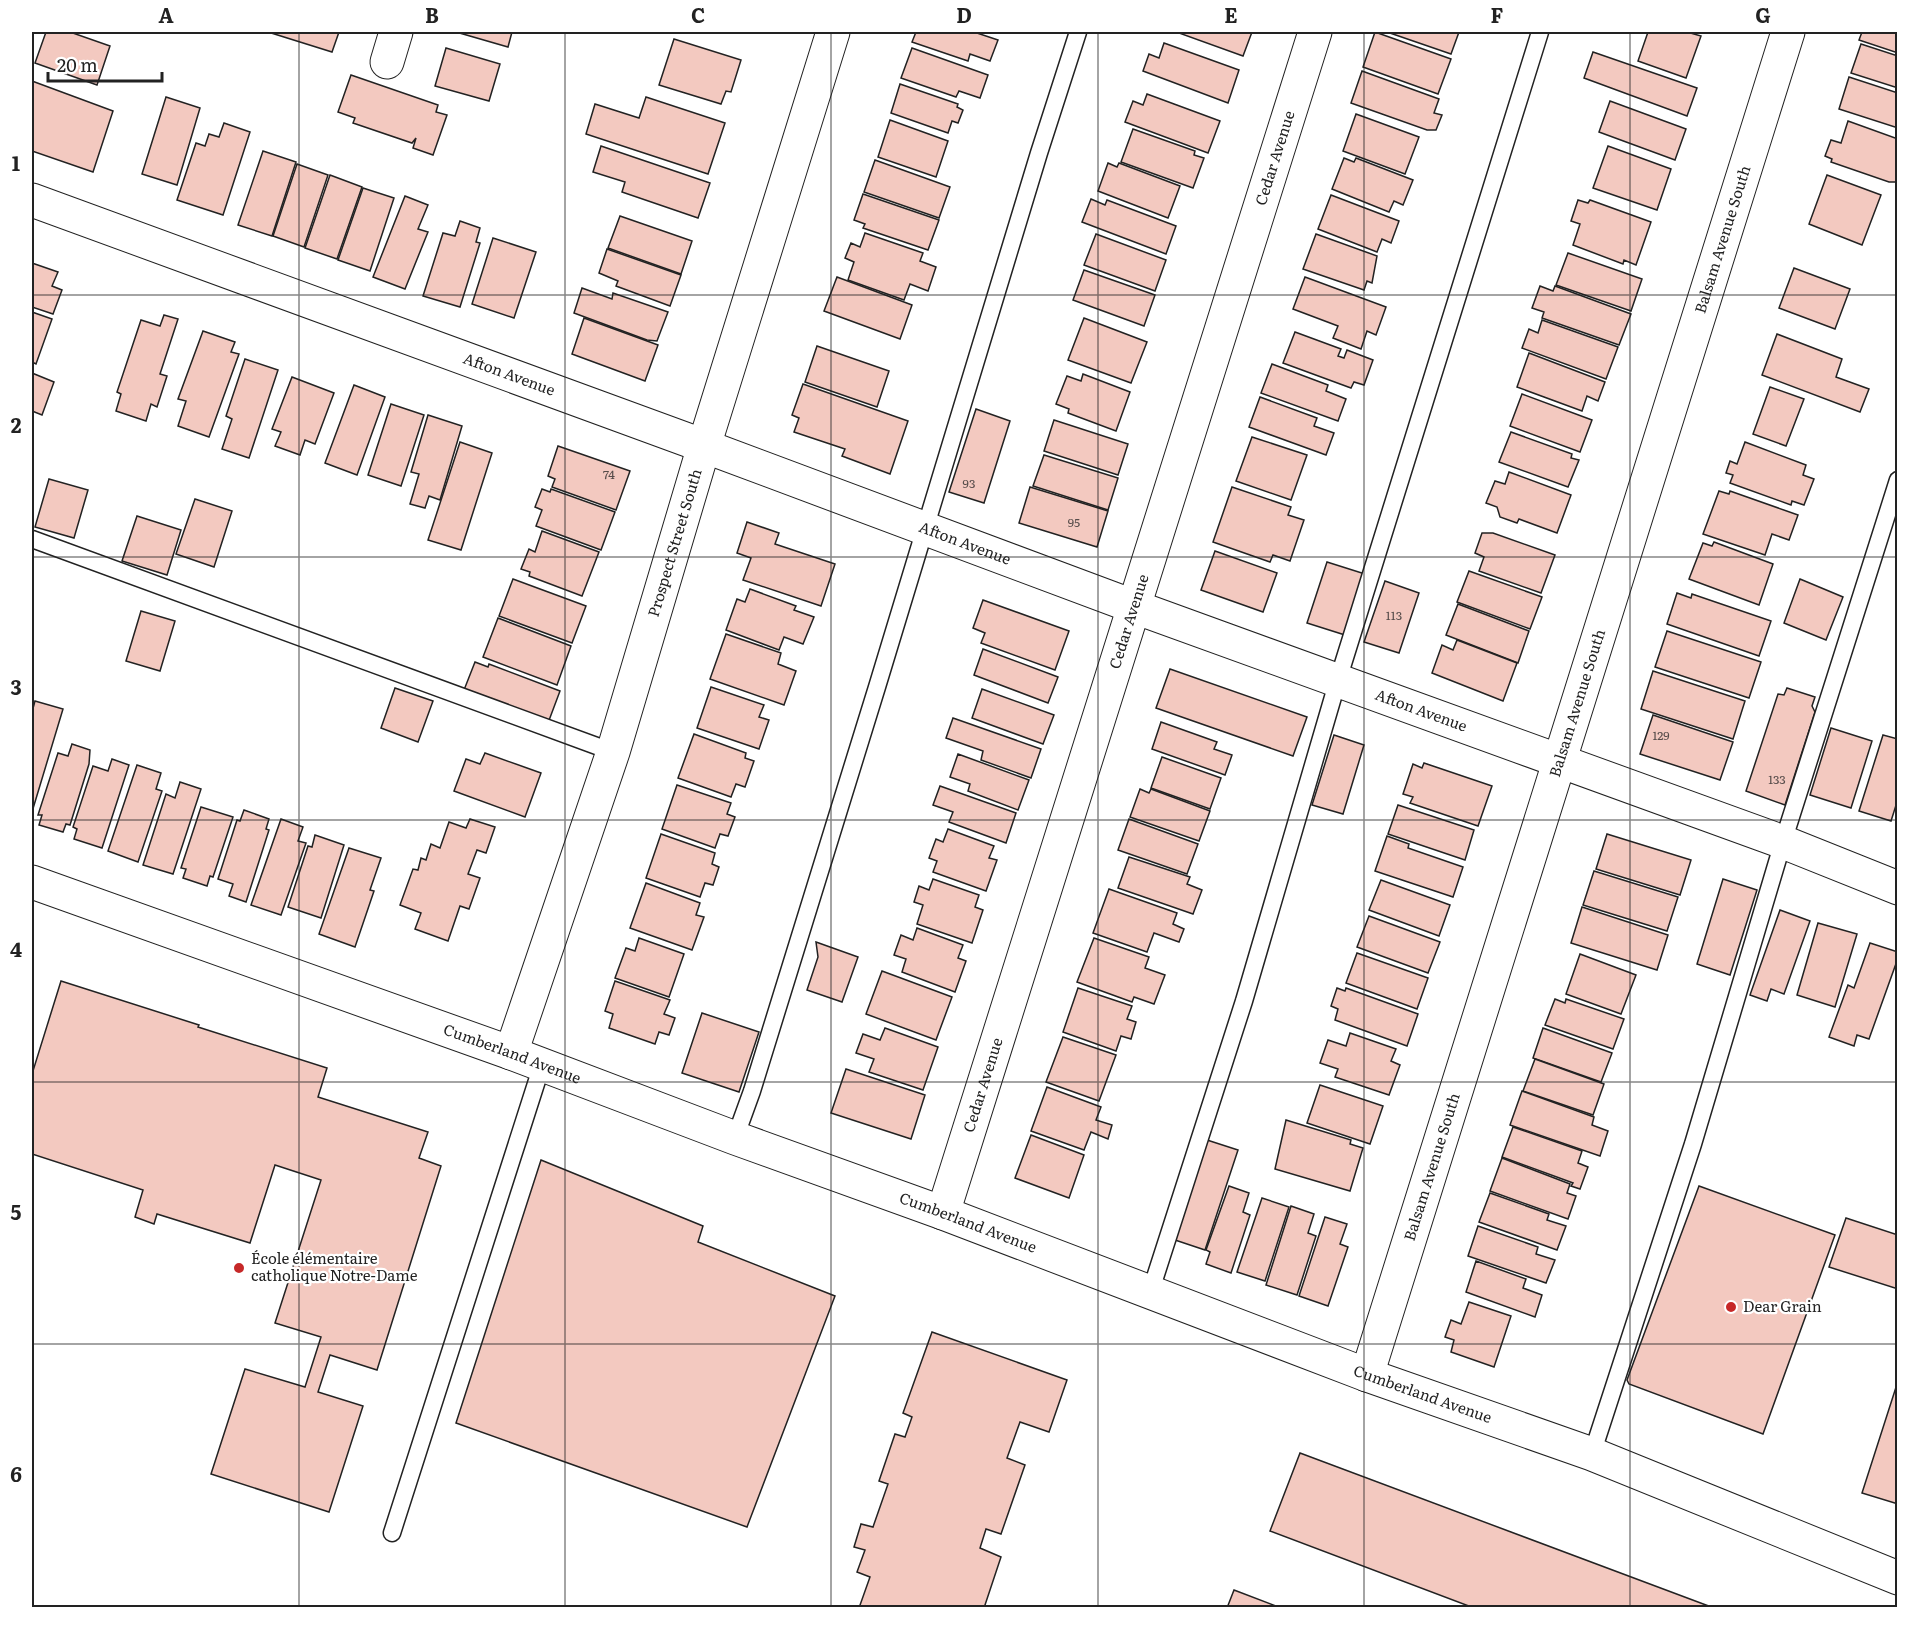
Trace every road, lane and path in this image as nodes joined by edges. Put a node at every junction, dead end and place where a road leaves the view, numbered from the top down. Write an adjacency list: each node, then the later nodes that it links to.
1 (396, 32): 7 (street)
2 (832, 32): 9 (street, Prospect Street South)
3 (1078, 32): 11 (lane)
4 (1315, 32): 13 (street, Cedar Avenue)
5 (1540, 32): 14 (lane)
6 (1788, 32): 16 (street, Balsam Avenue South)
7 (387, 62)
8 (32, 200): 9 (street, Afton Avenue)
9 (704, 446): 11 (street, Afton Avenue); 15 (street, Prospect Street South)
10 (1898, 480): 17 (lane)
11 (925, 527): 13 (street, Afton Avenue); 22 (lane)
12 (32, 539): 15 (lane)
13 (1136, 607): 14 (street, Afton Avenue); 23 (street, Cedar Avenue)
14 (1338, 680): 16 (street, Afton Avenue); 24 (lane)
15 (613, 752): 20 (street, Prospect Street South)
16 (1561, 761): 17 (street, Afton Avenue); 25 (street, Balsam Avenue South)
17 (1783, 842): 19 (street, Afton Avenue); 26 (lane)
18 (32, 882): 20 (street, Cumberland Avenue)
19 (1898, 888)
20 (511, 1053): 21 (street, Cumberland Avenue)
21 (542, 1065): 22 (street, Cumberland Avenue); 27 (lane)
22 (735, 1138): 23 (street, Cumberland Avenue)
23 (943, 1213): 24 (street, Cumberland Avenue)
24 (1150, 1293): 25 (street, Cumberland Avenue)
25 (1367, 1375): 26 (street, Cumberland Avenue)
26 (1592, 1454): 28 (street, Cumberland Avenue)
27 (392, 1533)
28 (1898, 1578)

